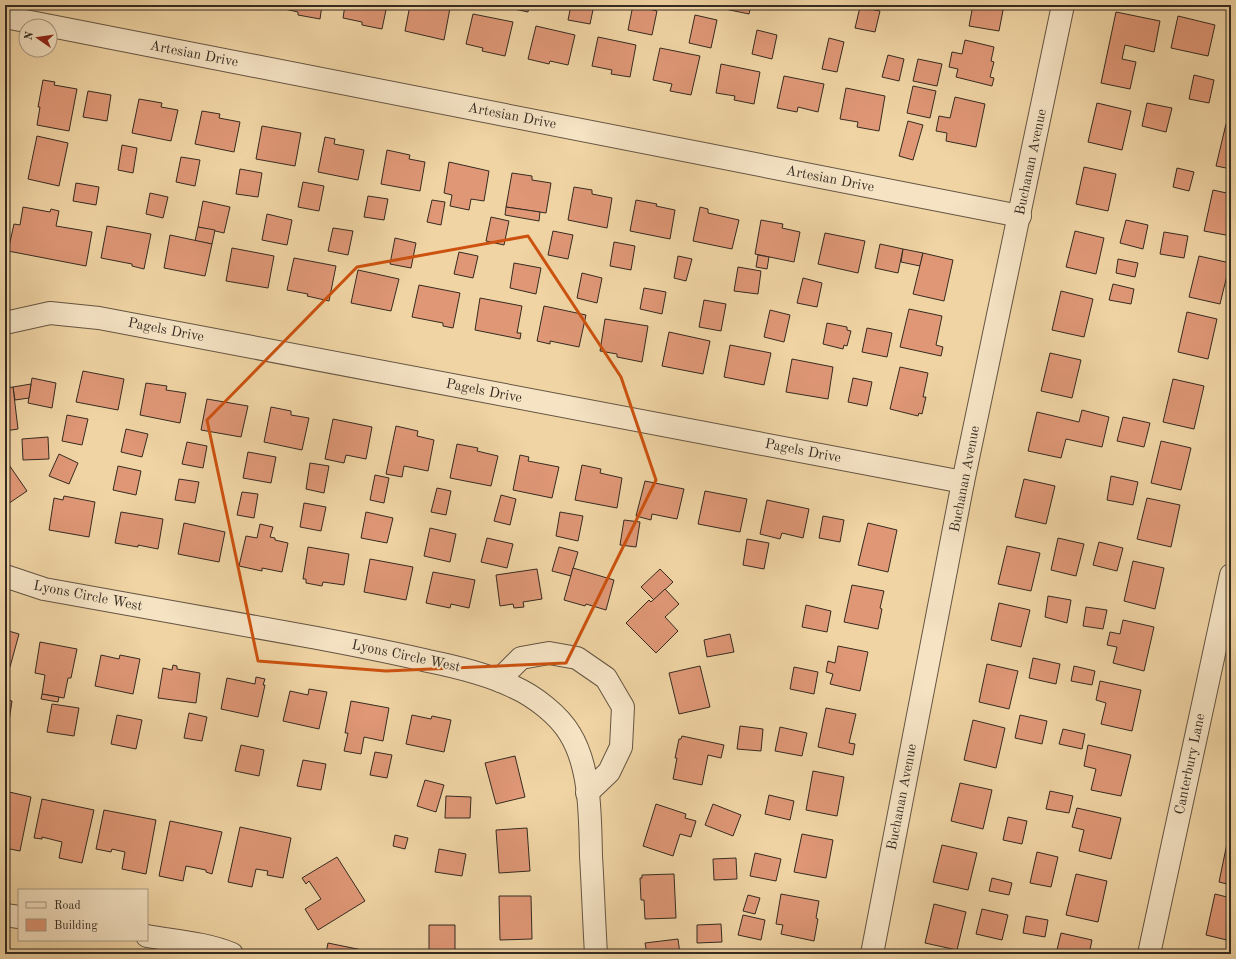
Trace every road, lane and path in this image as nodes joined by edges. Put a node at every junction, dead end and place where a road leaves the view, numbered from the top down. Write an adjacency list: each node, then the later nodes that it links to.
1 (1063, 5): 3 (street, Buchanan Avenue)
2 (5, 17): 3 (street, Artesian Drive)
3 (1020, 216): 5 (street, Buchanan Avenue)
4 (5, 323): 5 (street, Pagels Drive)
5 (964, 482): 15 (street, Buchanan Avenue)
6 (1231, 575): 16 (street, Canterbury Lane)
7 (5, 576): 8 (street, Lyons Circle West)
8 (500, 681): 9 (street, Lyons Circle West); 9 (street)
9 (587, 793): 14 (street, Lyons Circle West)
10 (5, 915): 11 (street)
11 (18, 917)
12 (148, 936): 13 (street)
13 (232, 954)
14 (596, 954)
15 (872, 954)
16 (1149, 954)

